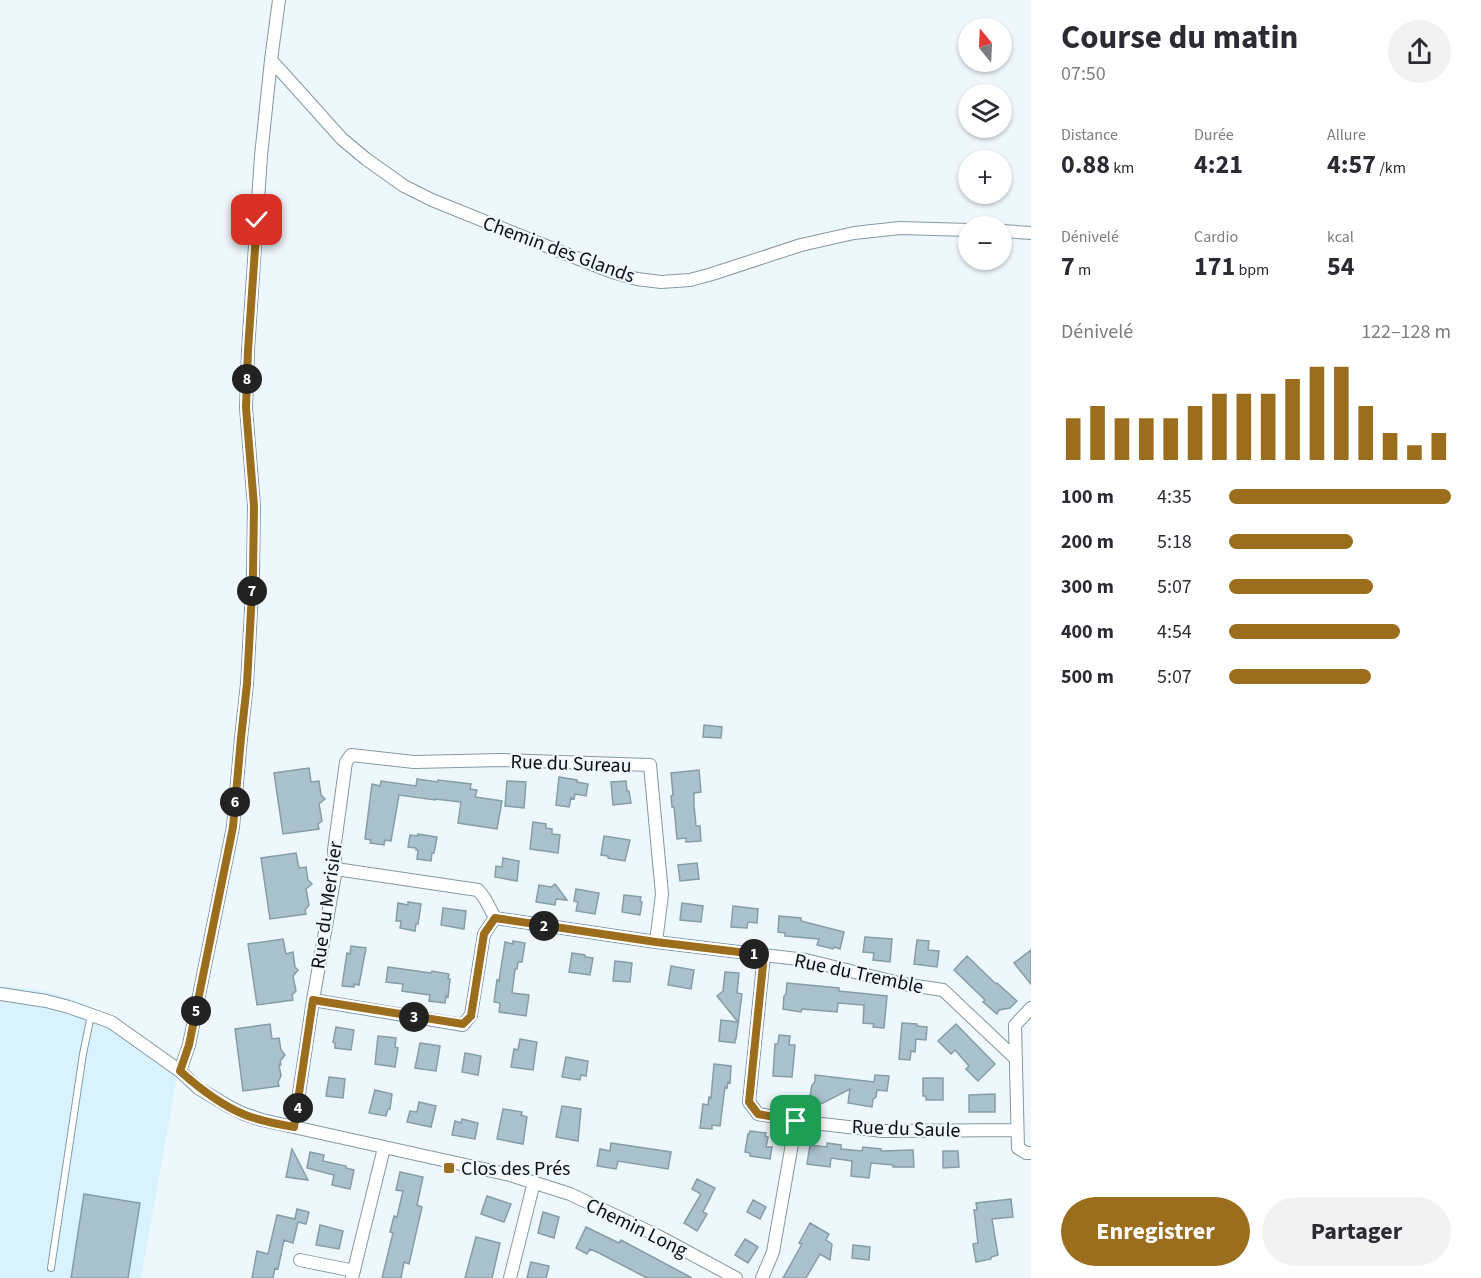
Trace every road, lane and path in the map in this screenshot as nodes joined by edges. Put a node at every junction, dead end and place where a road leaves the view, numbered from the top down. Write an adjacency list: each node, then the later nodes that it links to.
1 (279, 0): 2 (street)
2 (271, 60): 3 (street, Chemin des Glands); 16 (street)
3 (958, 230)
4 (1012, 232): 5 (street)
5 (1031, 233)
6 (351, 755): 7 (street, Rue du Merisier); 9 (street, Rue du Sureau)
7 (336, 869): 8 (street); 12 (street, Rue du Merisier)
8 (495, 918): 9 (street, Rue du Tremble); 12 (street)
9 (656, 942): 10 (street, Rue du Tremble)
10 (764, 955): 15 (street, Rue du Tremble); 17 (street, Rue du Saule)
11 (0, 994): 14 (street, Chemin Long)
12 (313, 1000): 18 (street, Rue du Merisier)
13 (1031, 1008): 15 (street)
14 (91, 1015): 16 (street, Chemin Long); 24 (lane)
15 (1016, 1059): 19 (street)
16 (180, 1071): 18 (street, Chemin Long)
17 (796, 1121): 19 (street, Rue du Saule); 28 (street)
18 (294, 1127): 20 (street, Chemin Long)
19 (1017, 1130): 21 (street)
20 (384, 1148): 22 (street, Chemin Long); 25 (street)
21 (1031, 1153)
22 (534, 1182): 26 (street); 27 (street, Chemin Long)
23 (300, 1260): 25 (street)
24 (51, 1268)
25 (353, 1274)
26 (510, 1278)
27 (736, 1278)
28 (762, 1278)

